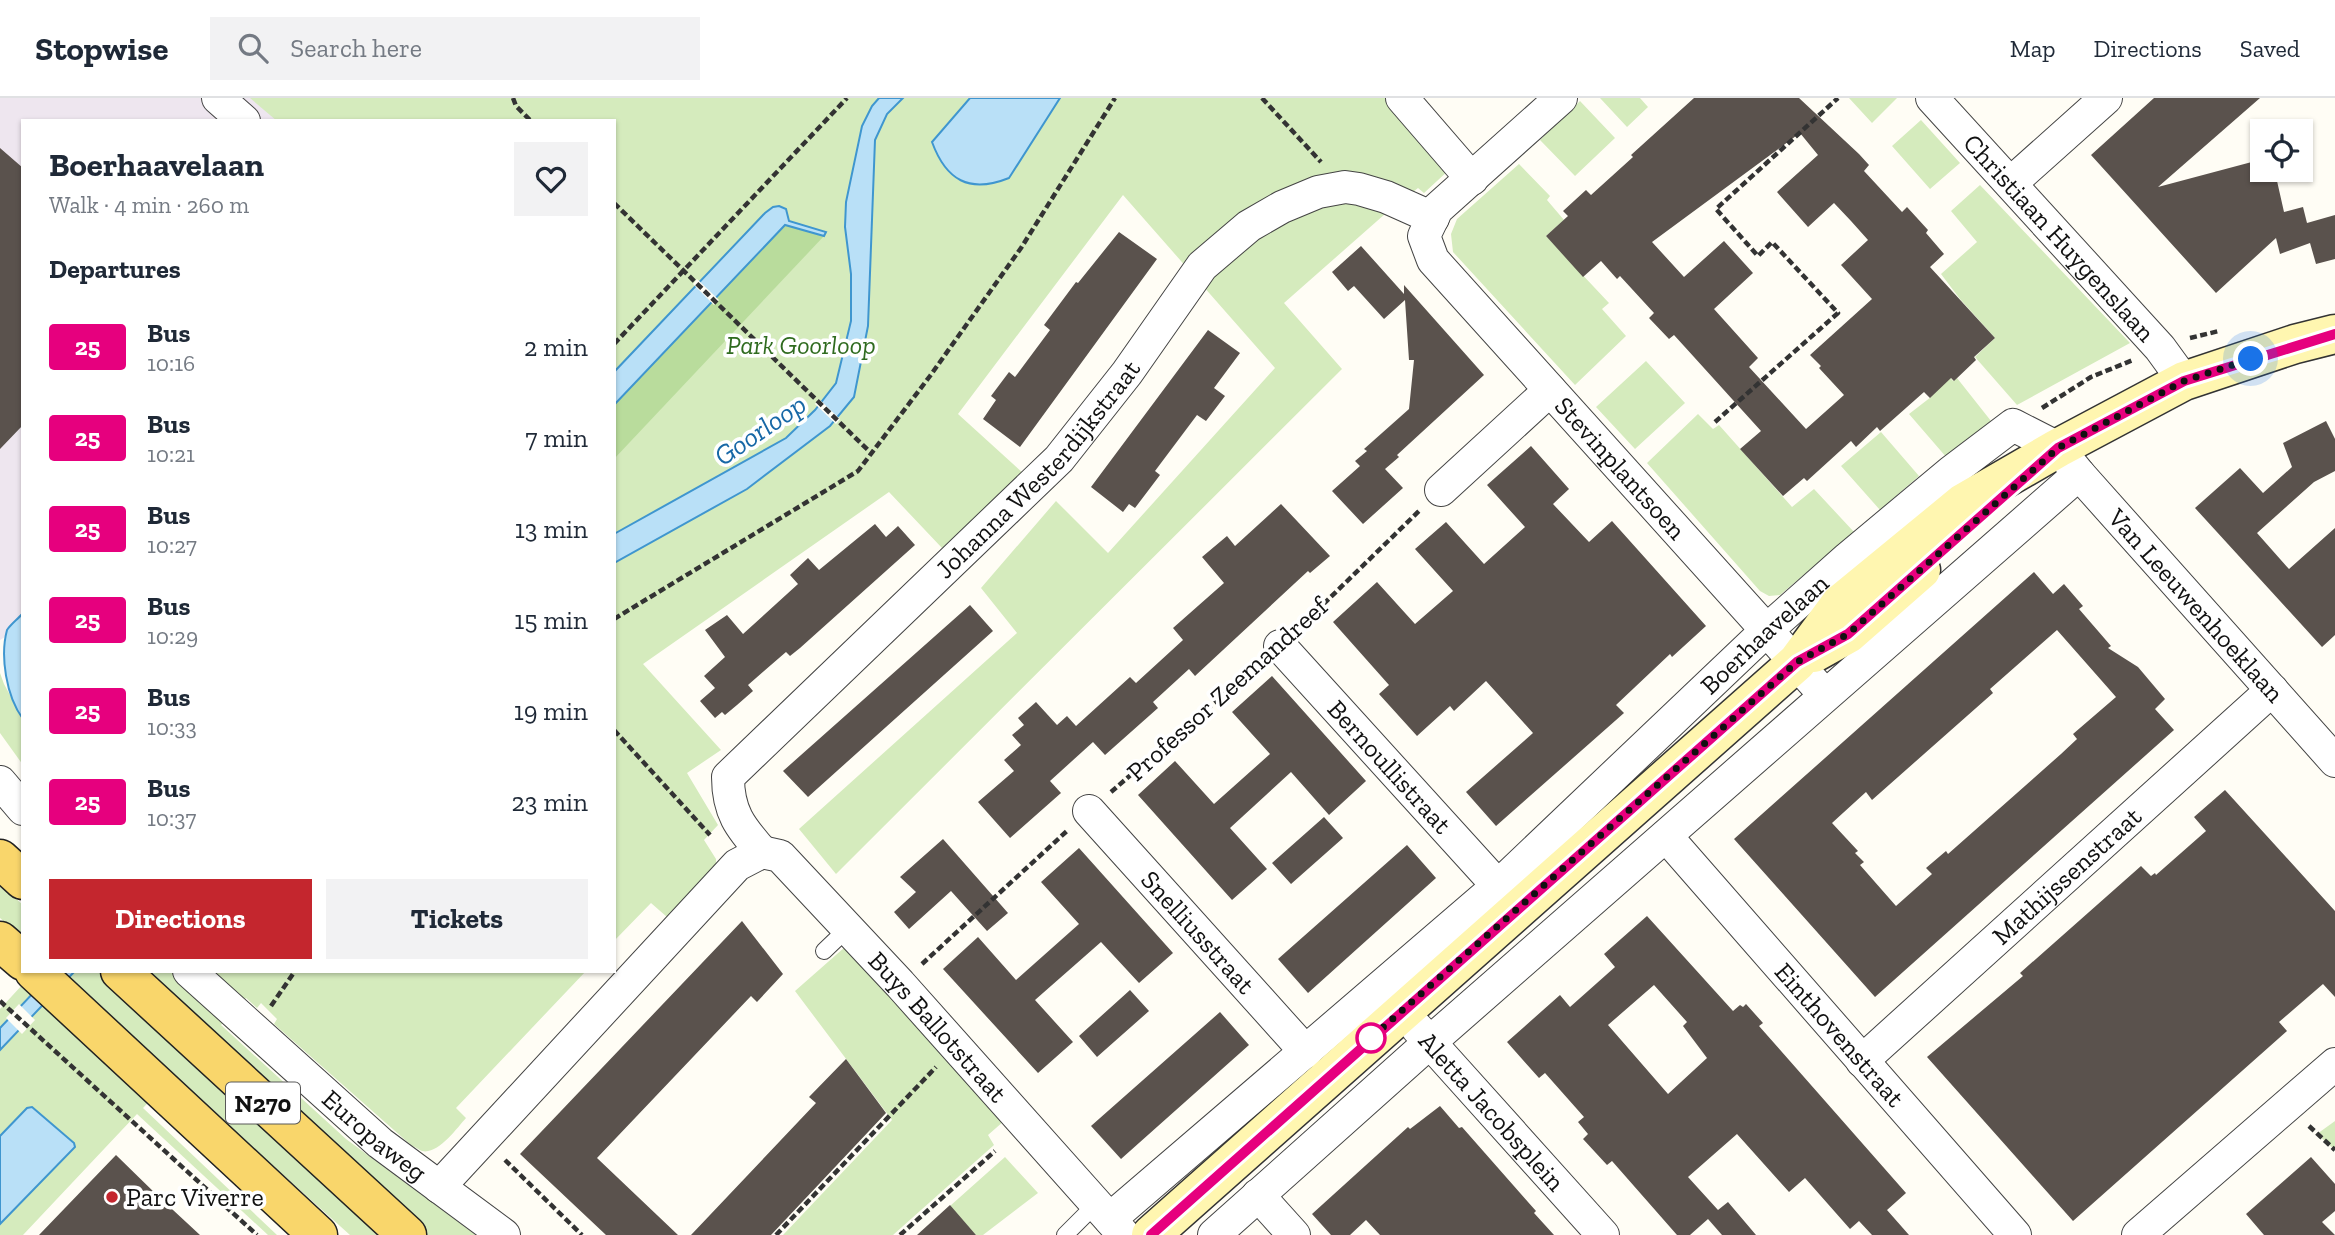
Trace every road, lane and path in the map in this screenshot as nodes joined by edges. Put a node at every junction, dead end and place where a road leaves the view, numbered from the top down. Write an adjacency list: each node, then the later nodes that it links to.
1 (513, 98): 9 (path)
2 (847, 98): 14 (path)
3 (1115, 98): 20 (path)
4 (1402, 98): 10 (street)
5 (1561, 98): 10 (street)
6 (1838, 98): 19 (path)
7 (1932, 98): 11 (street, Christiaan Huygenslaan)
8 (2106, 98): 11 (street)
9 (529, 119)
10 (1472, 179): 13 (street)
11 (2011, 183): 17 (street, Christiaan Huygenslaan)
12 (616, 205): 14 (path)
13 (1428, 227): 18 (street, Stevinplantsoen); 36 (street, Johanna Westerdijkstraat)
14 (683, 272): 16 (path); 20 (path)
15 (2335, 334): 17 (main road, Boerhaavelaan)
16 (616, 342)
17 (2184, 381): 21 (main road, Boerhaavelaan)
18 (1550, 390): 22 (street); 24 (street, Stevinplantsoen)
19 (1715, 422)
20 (872, 453): 23 (path)
21 (2069, 461): 24 (street, Boerhaavelaan); 26 (main road, Boerhaavelaan); 27 (street, Van Leeuwenhoeklaan); 28 (street, Boerhaavelaan)
22 (1441, 490): 25 (path, Professor Zeemandreef)
23 (616, 618)
24 (1768, 630): 26 (street, Stevinplantsoen); 38 (street, Boerhaavelaan)
25 (1280, 646): 33 (path, Professor Zeemandreef); 38 (street, Bernoullistraat)
26 (1797, 662): 28 (street, Stevinplantsoen); 48 (main road, Boerhaavelaan)
27 (2272, 690): 30 (street, Van Leeuwenhoeklaan); 54 (street, Mathijssenstraat)
28 (1825, 695): 34 (street, Boerhaavelaan)
29 (616, 732): 36 (path)
30 (2335, 761)
31 (0, 782): 32 (street)
32 (21, 807)
33 (1089, 811): 47 (path, Professor Zeemandreef); 53 (street, Snelliusstraat)
34 (1666, 836): 51 (street, Boerhaavelaan); 54 (street, Einthovenstraat)
35 (0, 859): 37 (main road)
36 (749, 859): 39 (street, Buys Ballotstraat); 56 (street)
37 (21, 878)
38 (1498, 886): 48 (street, Boerhaavelaan)
39 (848, 928): 41 (lane); 47 (street, Buys Ballotstraat)
40 (0, 940): 42 (main road)
41 (824, 950)
42 (21, 959)
43 (36, 973): 62 (main road, N270)
44 (122, 973): 63 (main road, Europaweg / N270)
45 (191, 973): 50 (street, Europaweg)
46 (294, 973): 50 (path)
47 (900, 984): 52 (street, Buys Ballotstraat)
48 (1390, 999): 51 (street, Aletta Jacobsplein); 53 (street, Boerhaavelaan); 69 (main road, Boerhaavelaan)
49 (0, 1002): 61 (path)
50 (255, 1030): 58 (street, Europaweg)
51 (1430, 1042): 59 (street, Boerhaavelaan); 72 (street, Aletta Jacobsplein)
52 (956, 1046): 60 (street, Buys Ballotstraat); 66 (path)
53 (1306, 1052): 60 (street, Boerhaavelaan)
54 (1862, 1061): 73 (street, Einthovenstraat)
55 (2335, 1064): 74 (street)
56 (483, 1139): 58 (street); 65 (path)
57 (995, 1151): 67 (path)
58 (439, 1187): 64 (street, Europaweg)
59 (1258, 1195): 70 (street, Boerhaavelaan); 71 (street)
60 (1110, 1219): 68 (lane)
61 (257, 1235)
62 (318, 1235)
63 (407, 1235)
64 (504, 1235)
65 (582, 1235)
66 (776, 1235)
67 (900, 1235)
68 (1065, 1235)
69 (1151, 1235)
70 (1214, 1235)
71 (1294, 1235)
72 (1603, 1235)
73 (2015, 1235)
74 (2138, 1235)

